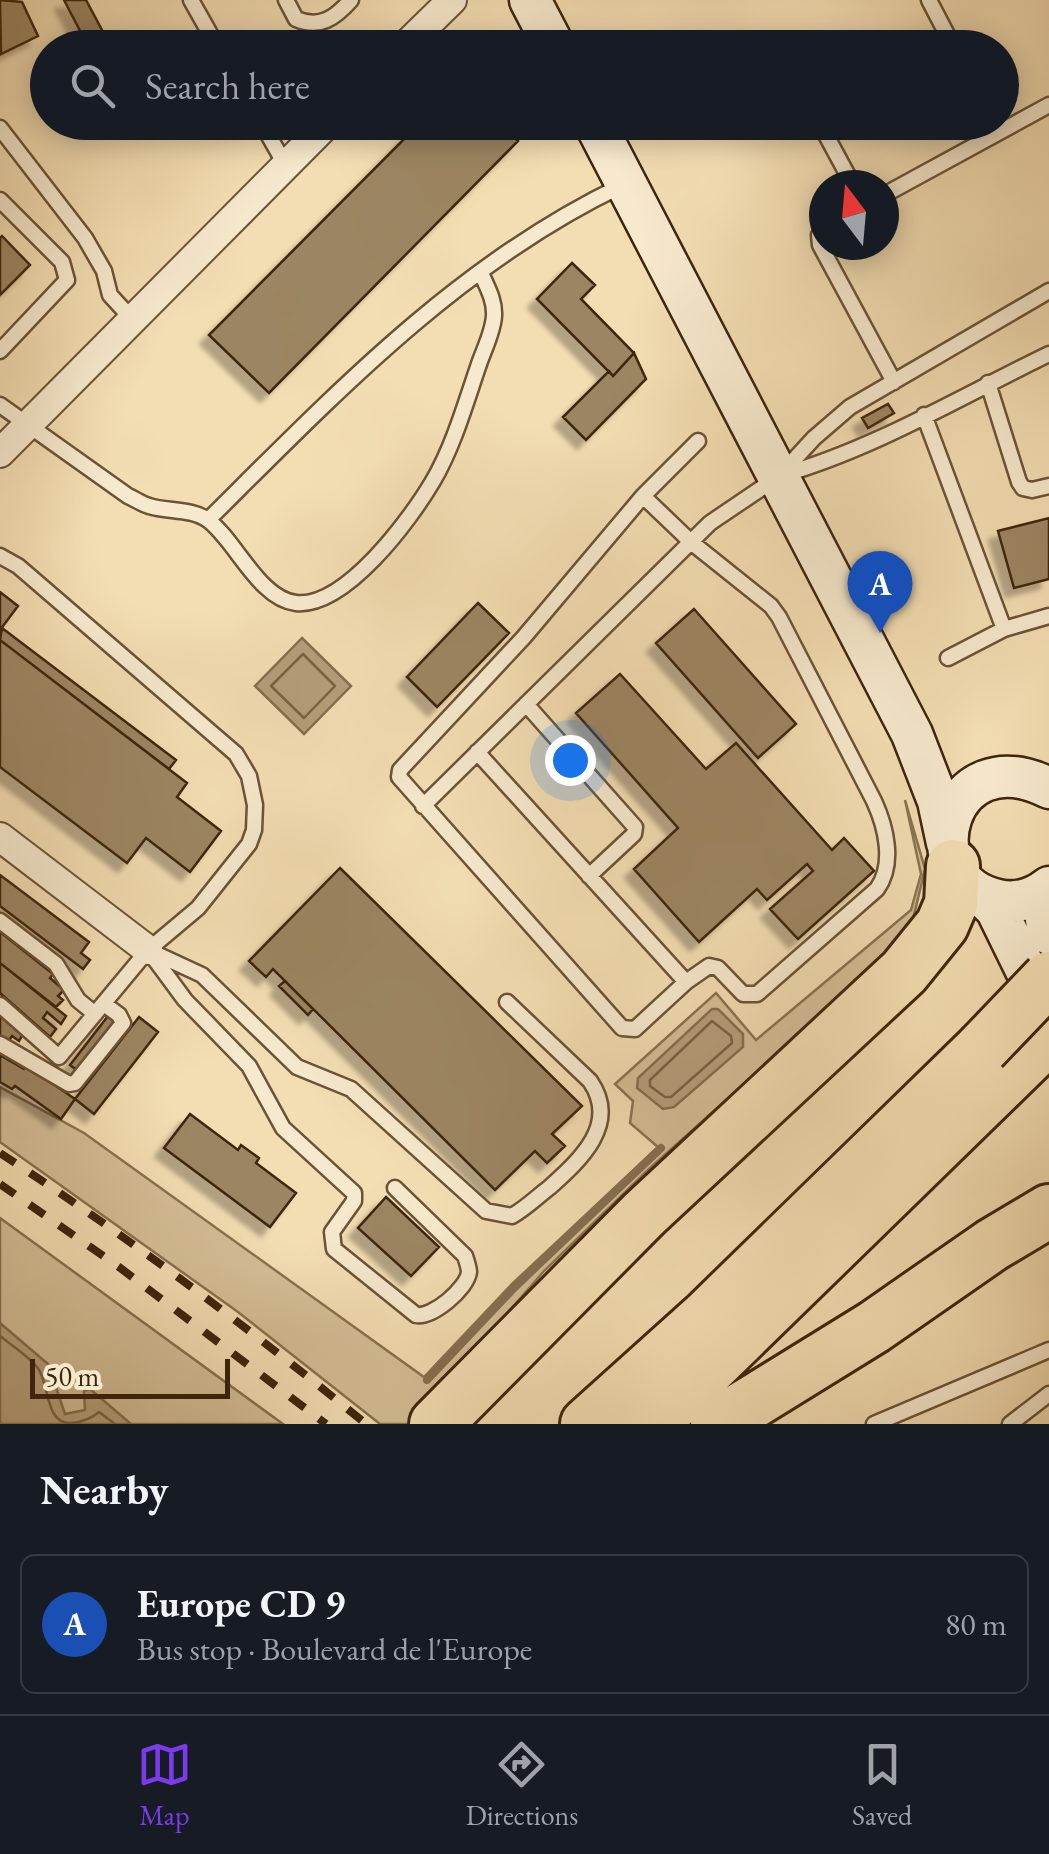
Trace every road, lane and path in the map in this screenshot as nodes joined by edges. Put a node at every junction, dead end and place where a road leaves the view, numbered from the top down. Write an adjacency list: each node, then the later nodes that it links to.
1 (191, 0): 7 (lane)
2 (286, 0): 3 (lane)
3 (351, 0)
4 (452, 0): 8 (street)
5 (530, 0): 9 (street)
6 (929, 0): 10 (lane)
7 (208, 30)
8 (421, 30)
9 (546, 30)
10 (945, 30)
11 (1049, 105): 12 (lane)
12 (1019, 117)
13 (0, 128): 27 (lane)
14 (272, 140): 19 (lane)
15 (311, 140): 19 (street)
16 (603, 140): 21 (street)
17 (829, 140): 20 (lane)
18 (975, 140): 22 (lane)
19 (286, 166): 27 (street)
20 (846, 170)
21 (626, 184): 25 (lane); 37 (street)
22 (899, 186)
23 (0, 200): 28 (lane)
24 (828, 260): 30 (lane)
25 (481, 272): 40 (lane); 40 (lane)
26 (1049, 292): 30 (lane)
27 (132, 320): 34 (street)
28 (0, 351)
29 (1049, 354): 31 (lane)
30 (894, 382): 37 (lane)
31 (988, 383): 33 (lane); 38 (lane)
32 (0, 405): 34 (lane)
33 (924, 415): 37 (lane); 44 (lane)
34 (28, 426): 36 (street); 40 (lane)
35 (698, 441): 39 (lane)
36 (0, 453)
37 (780, 476): 41 (lane); 47 (street)
38 (1049, 486)
39 (643, 496): 41 (lane); 51 (lane)
40 (208, 520)
41 (691, 542): 46 (lane); 61 (lane)
42 (0, 556): 59 (lane)
43 (1049, 616): 44 (lane)
44 (1004, 629): 45 (lane)
45 (948, 658)
46 (526, 704): 48 (lane); 54 (lane)
47 (912, 734): 49 (street); 53 (street)
48 (476, 752): 51 (lane); 54 (lane)
49 (979, 783): 50 (street); 53 (street)
50 (1049, 788)
51 (422, 806): 61 (lane)
52 (0, 837): 59 (street)
53 (961, 868): 55 (street); 65 (street); 76 (highway)
54 (589, 876): 61 (lane)
55 (1049, 887)
56 (1049, 902): 58 (street)
57 (0, 920): 64 (lane)
58 (1049, 934)
59 (148, 950): 62 (lane); 64 (lane); 71 (lane)
60 (1049, 978): 69 (highway, bridge)
61 (686, 982)
62 (507, 1002)
63 (0, 1004): 68 (lane)
64 (100, 1009): 68 (lane); 70 (lane)
65 (1049, 1018)
66 (1049, 1037): 69 (highway)
67 (0, 1044): 70 (lane)
68 (59, 1058): 70 (lane)
69 (990, 1069): 77 (highway); 78 (highway)
70 (47, 1071)
71 (395, 1188)
72 (1049, 1210): 79 (highway)
73 (1049, 1350): 75 (lane)
74 (1049, 1394): 80 (lane)
75 (882, 1422)
76 (436, 1424)
77 (587, 1424)
78 (652, 1424)
79 (717, 1424)
80 (1010, 1424)

